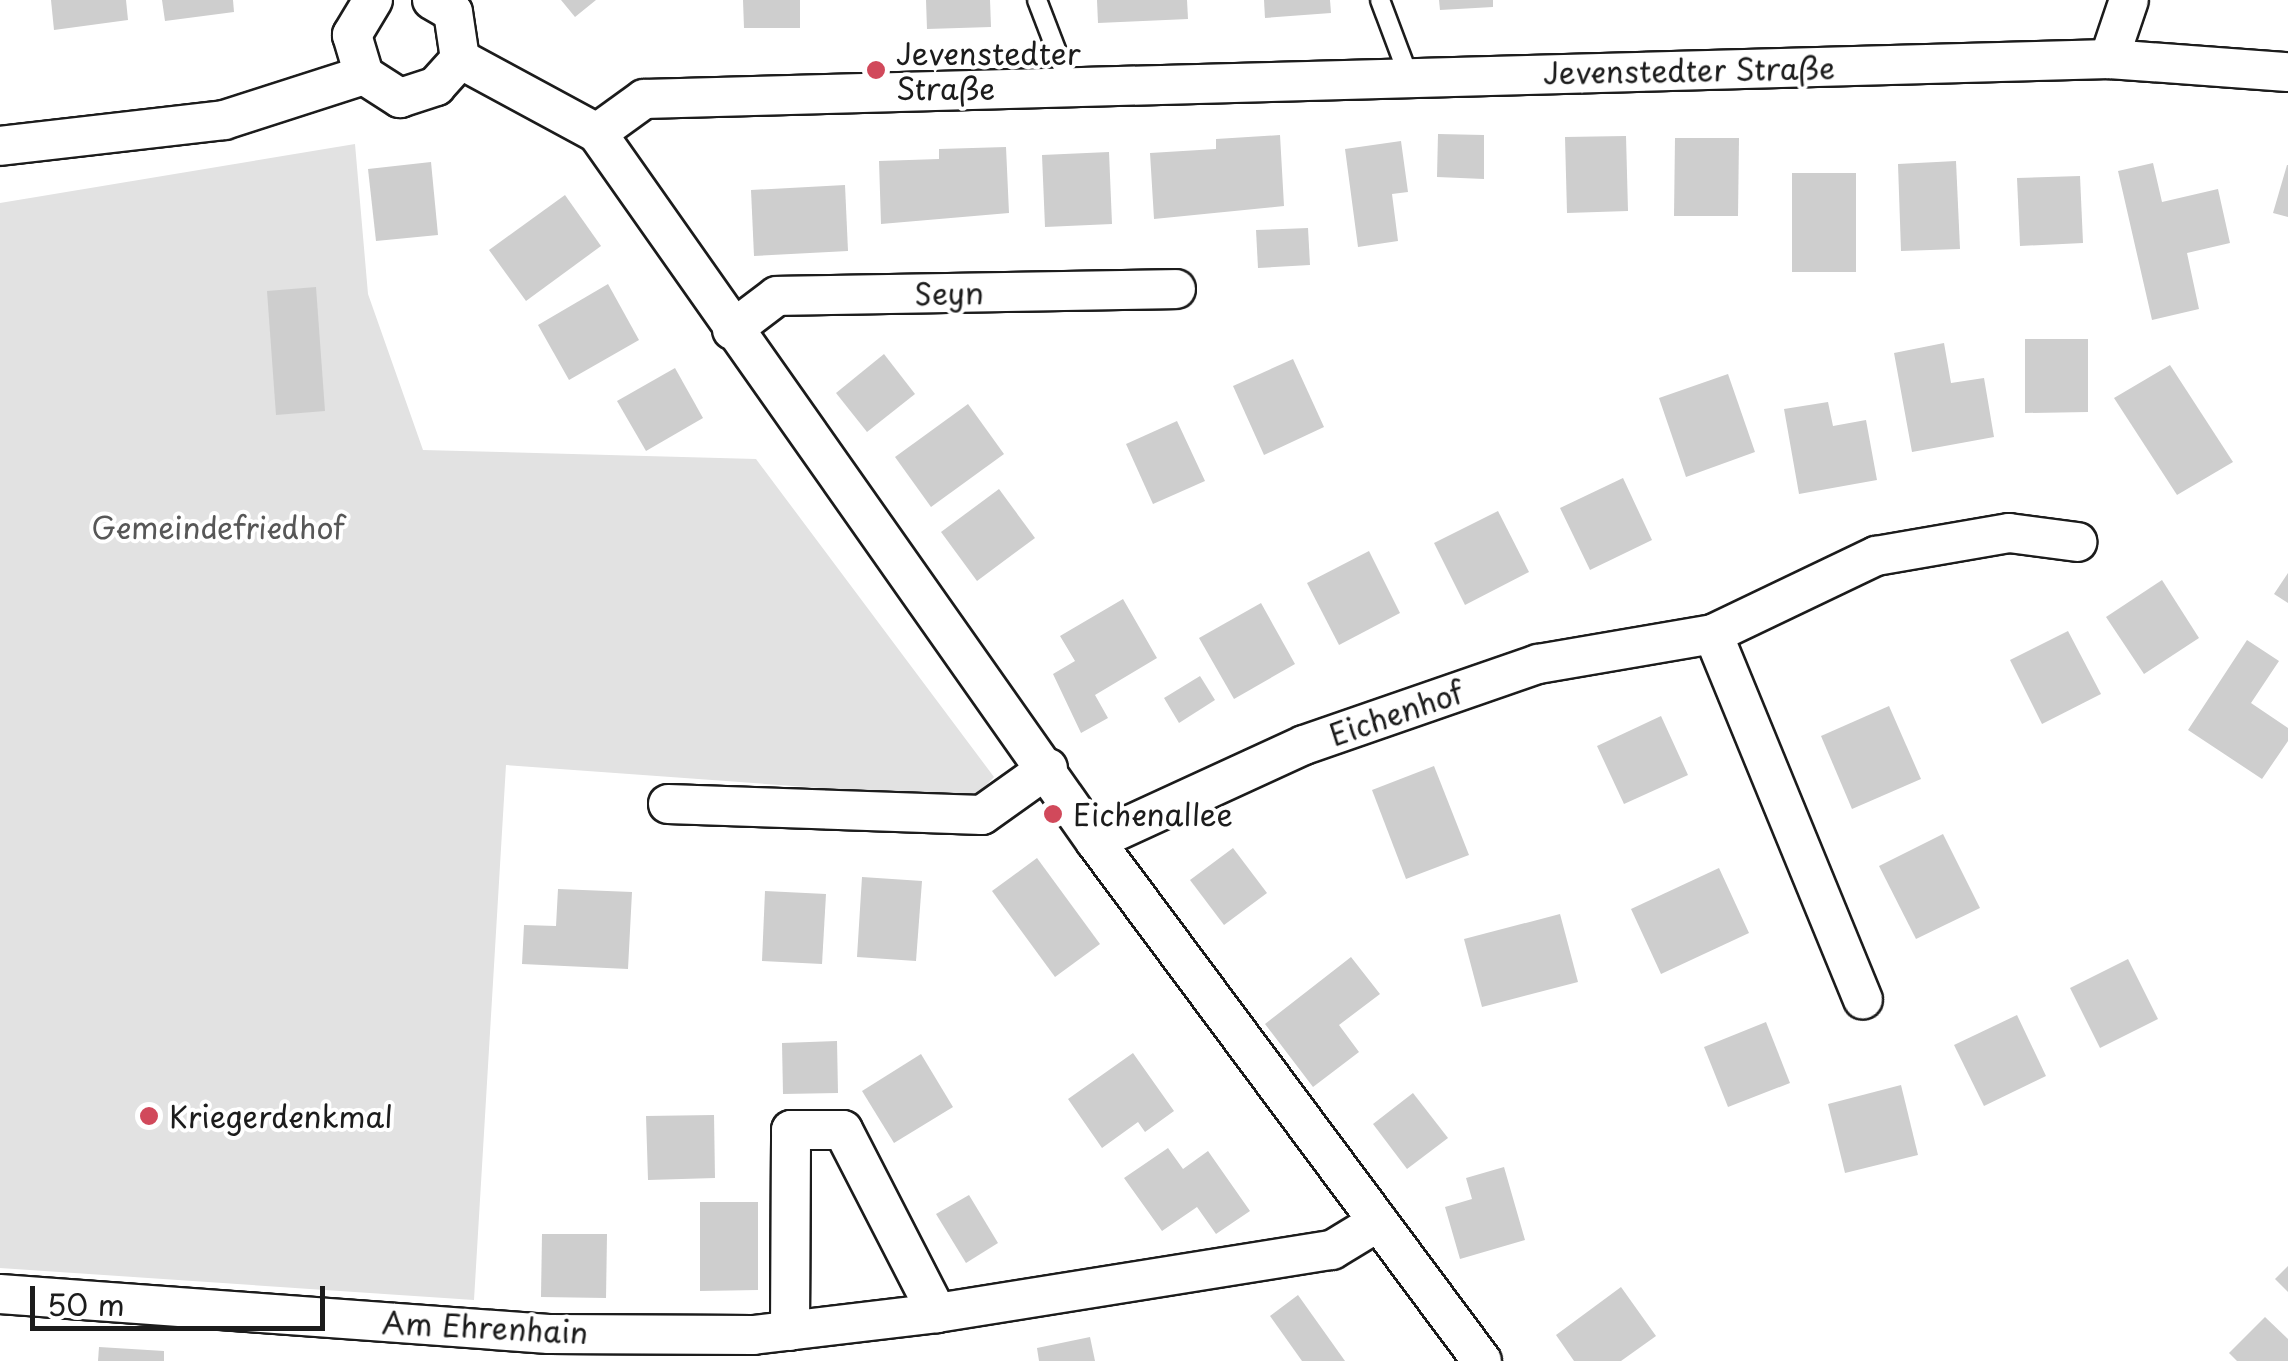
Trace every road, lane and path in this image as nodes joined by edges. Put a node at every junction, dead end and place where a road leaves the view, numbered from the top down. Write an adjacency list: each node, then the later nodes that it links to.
1 (373, 0): 9 (street)
2 (432, 0): 6 (street)
3 (1037, 0): 11 (lane)
4 (1380, 0): 10 (lane)
5 (2128, 0): 7 (street)
6 (460, 59): 9 (street); 12 (street)
7 (2108, 59): 8 (street, Jevenstedter Straße); 10 (street, Jevenstedter Straße)
8 (2288, 72)
9 (364, 75): 13 (street)
10 (1409, 77): 11 (street, Jevenstedter Straße)
11 (1070, 86): 12 (street, Jevenstedter Straße)
12 (597, 134): 15 (street)
13 (0, 146)
14 (1176, 289): 15 (street, Seyn)
15 (732, 330): 18 (street)
16 (2077, 542): 17 (street, Eichenhof)
17 (1712, 634): 20 (street, Eichenhof); 21 (street)
18 (1048, 768): 19 (street); 20 (street)
19 (668, 804)
20 (1095, 841): 22 (street)
21 (1863, 1000)
22 (1378, 1222): 24 (street, Am Ehrenhain); 26 (street)
23 (0, 1294): 25 (street, Am Ehrenhain)
24 (938, 1313): 25 (street, Am Ehrenhain); 25 (street)
25 (790, 1330)
26 (1482, 1361)

